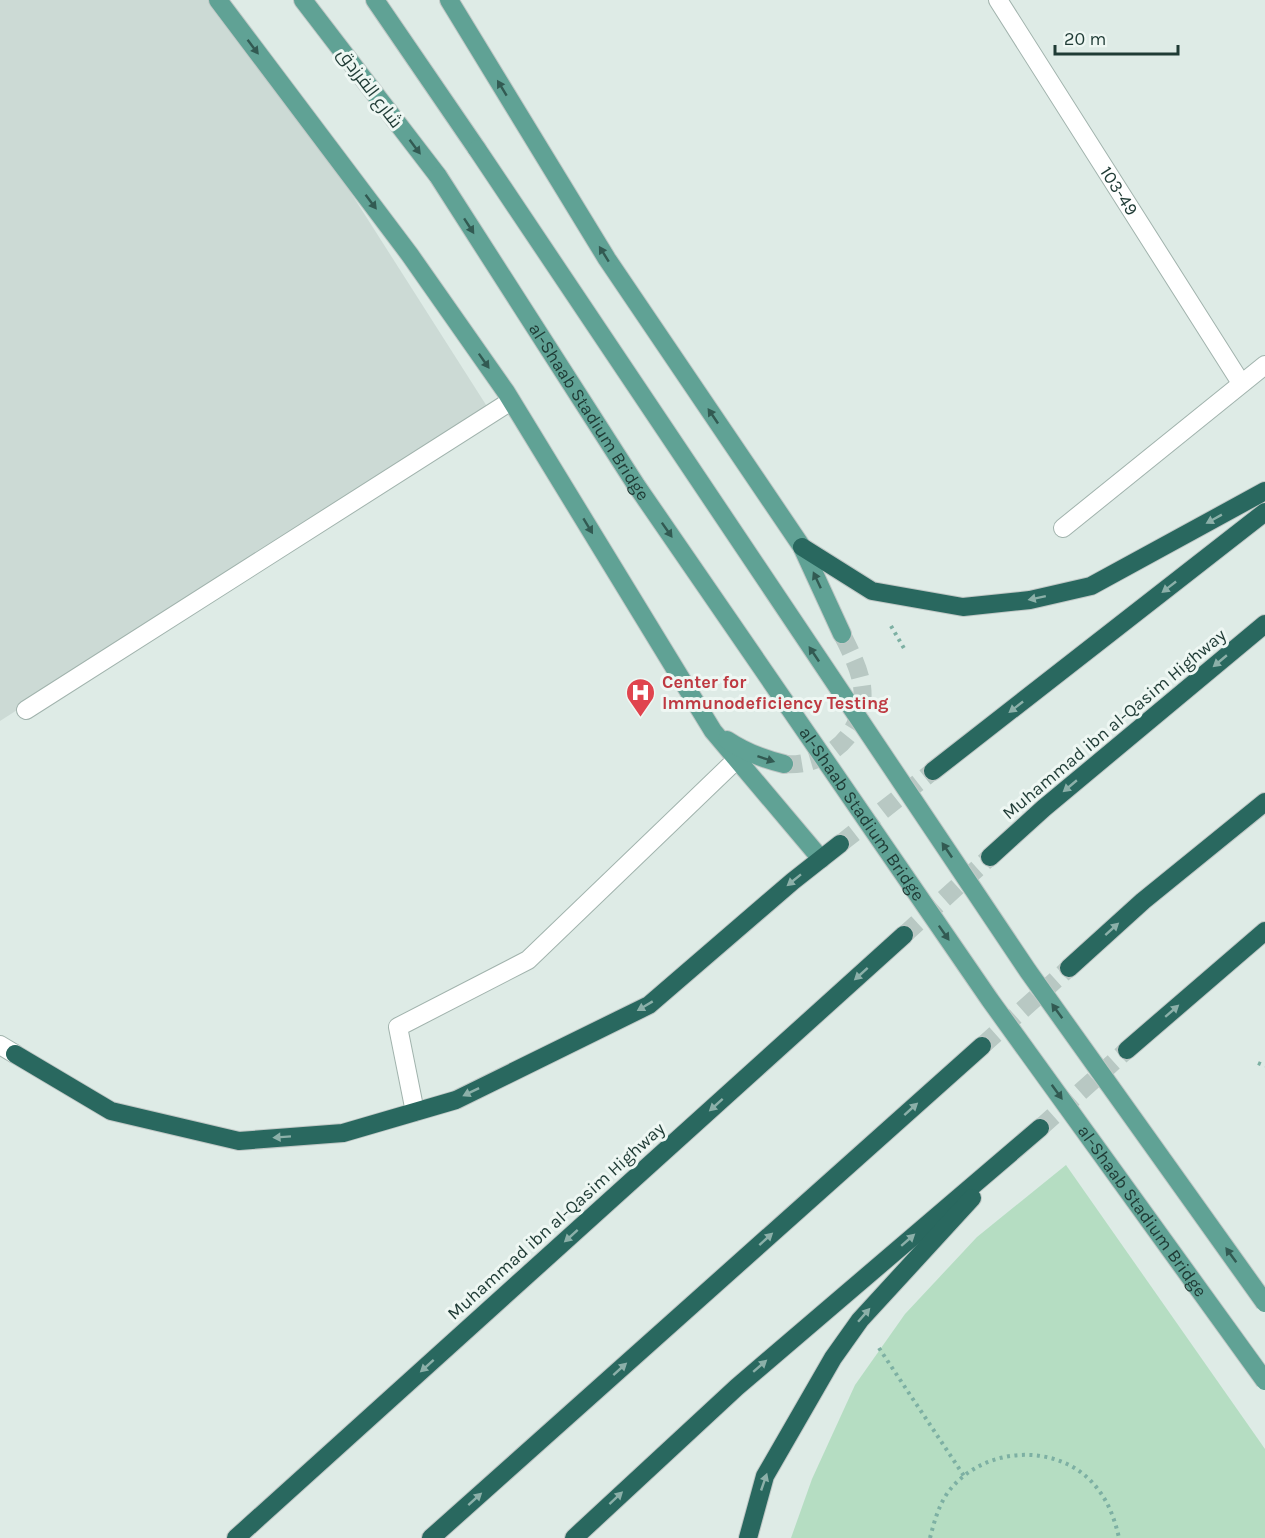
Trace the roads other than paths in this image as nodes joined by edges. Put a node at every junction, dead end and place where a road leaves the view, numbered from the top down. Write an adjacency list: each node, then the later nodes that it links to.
1 (218, 0): 11 (main road, one-way to 11)
2 (303, 0): 8 (main road, شارع الفرزدق, one-way to 8)
3 (375, 0): 7 (main road)
4 (390, 0): 7 (main road)
5 (449, 0): 15 (main road, one-way to 5)
6 (998, 0): 10 (street, 103-49)
7 (477, 149): 34 (main road, one-way to 7, bridge)
8 (438, 176): 35 (main road, al-Shaab Stadium Bridge, one-way to 35, bridge)
9 (1265, 364): 10 (street)
10 (1241, 383): 14 (street)
11 (511, 401): 18 (street); 19 (main road, one-way to 19)
12 (1265, 491): 15 (highway, one-way to 15)
13 (1265, 512): 22 (highway, one-way to 22)
14 (1064, 528)
15 (802, 547): 17 (main road, one-way to 15)
16 (1265, 624): 25 (highway, Muhammad ibn al-Qasim Highway, one-way to 25)
17 (842, 634)
18 (26, 710)
19 (713, 731): 20 (main road); 21 (main road, one-way to 21)
20 (737, 759): 26 (main road); 33 (street)
21 (784, 764)
22 (933, 771)
23 (1265, 802): 29 (highway, one-way to 23)
24 (840, 844): 26 (highway)
25 (990, 857)
26 (822, 859): 33 (highway, one-way to 33)
27 (1265, 931): 32 (highway, one-way to 27)
28 (904, 935): 36 (highway, Muhammad ibn al-Qasim Highway, one-way to 36)
29 (1069, 968)
30 (982, 1046): 37 (highway, one-way to 30)
31 (8, 1049): 33 (highway, one-way to 31)
32 (1127, 1050)
33 (414, 1112)
34 (1265, 1303)
35 (1265, 1381)
36 (236, 1538)
37 (431, 1538)
38 (574, 1538): 39 (highway)
39 (748, 1538)

